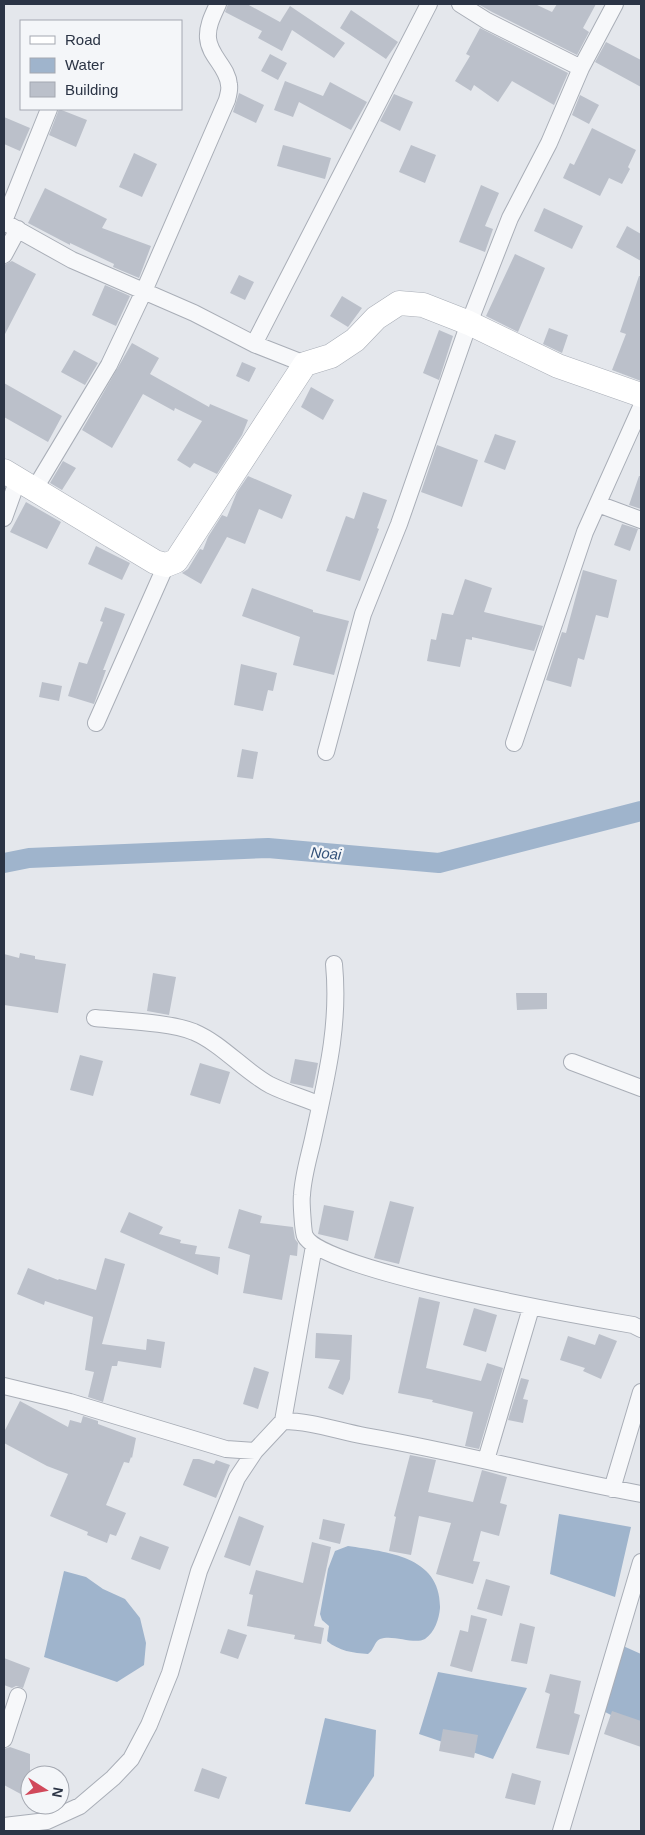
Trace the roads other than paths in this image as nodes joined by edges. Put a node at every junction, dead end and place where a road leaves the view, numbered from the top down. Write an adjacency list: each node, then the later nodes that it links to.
1 (218, 4): 9 (street)
2 (429, 4): 11 (street)
3 (460, 4): 5 (street)
4 (615, 4): 5 (street)
5 (581, 68): 10 (street)
6 (49, 110): 7 (street)
7 (8, 224): 8 (street); 9 (street)
8 (4, 255)
9 (144, 291): 11 (street); 15 (street)
10 (469, 323): 12 (street); 13 (street); 22 (street)
11 (254, 344): 12 (street)
12 (305, 364): 19 (street)
13 (641, 395)
14 (641, 407): 16 (street)
15 (19, 480): 17 (street); 19 (street)
16 (598, 504): 18 (street); 21 (street)
17 (4, 518)
18 (641, 520)
19 (166, 564): 20 (street)
20 (96, 723)
21 (514, 743)
22 (326, 752)
23 (334, 964): 27 (street)
24 (95, 1018): 27 (street)
25 (572, 1062): 26 (street)
26 (641, 1088)
27 (320, 1105): 28 (street)
28 (314, 1246): 29 (street); 33 (street)
29 (531, 1308): 30 (street); 35 (street)
30 (641, 1330)
31 (4, 1386): 34 (street)
32 (641, 1392): 36 (street)
33 (283, 1421): 34 (street); 35 (street)
34 (255, 1451): 41 (street)
35 (486, 1460): 36 (street)
36 (612, 1489): 37 (street)
37 (641, 1494)
38 (641, 1562): 42 (street)
39 (18, 1696): 40 (street)
40 (4, 1740)
41 (4, 1826)
42 (561, 1831)

